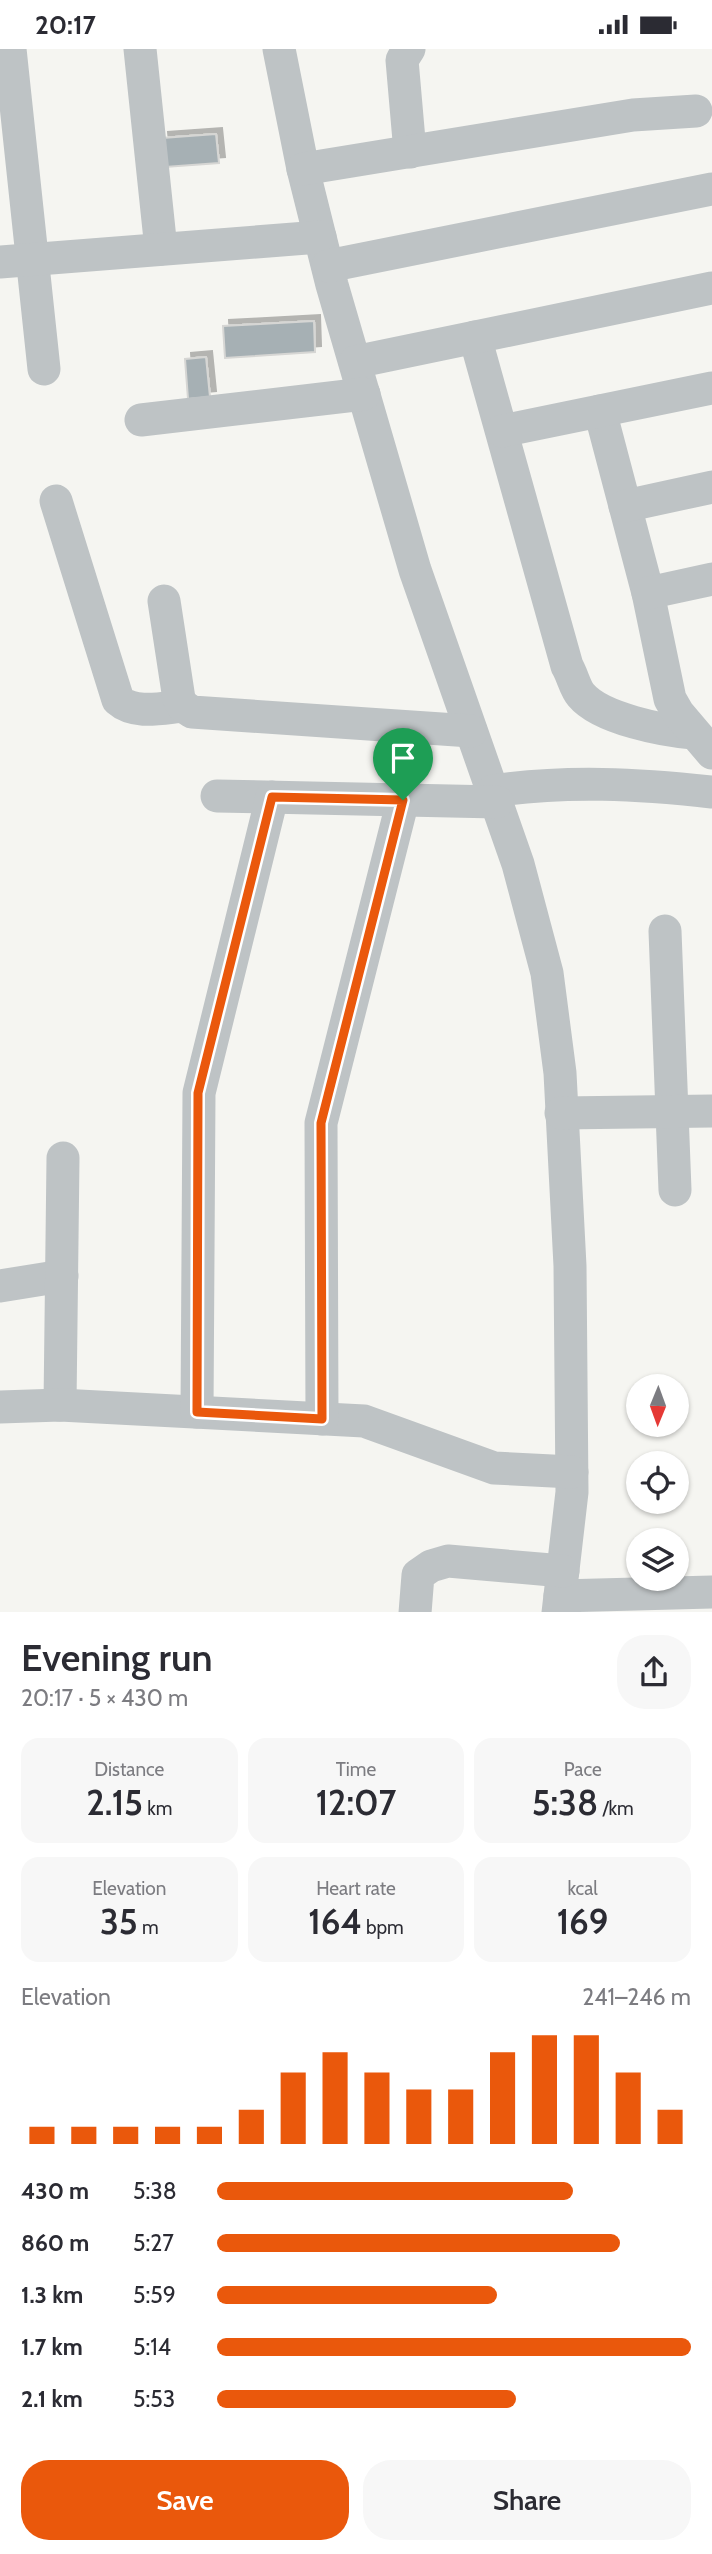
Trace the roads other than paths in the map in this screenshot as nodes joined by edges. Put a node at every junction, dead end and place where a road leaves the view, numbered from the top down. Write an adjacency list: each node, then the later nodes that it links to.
1 (10, 49): 11 (street)
2 (139, 49): 9 (street)
3 (279, 49): 7 (street)
4 (406, 50): 6 (street)
5 (696, 111): 6 (street)
6 (410, 152): 7 (street)
7 (303, 169): 10 (street)
8 (712, 189): 10 (street)
9 (161, 249): 10 (street); 11 (street)
10 (324, 251): 14 (street)
11 (16, 261): 15 (street)
12 (712, 288): 13 (street)
13 (475, 337): 14 (street); 20 (street)
14 (355, 362): 17 (street)
15 (44, 369)
16 (712, 388): 18 (street)
17 (365, 394): 19 (street); 28 (street)
18 (600, 411): 20 (street); 23 (street)
19 (141, 420)
20 (502, 431): 29 (street)
21 (712, 487): 23 (street)
22 (56, 501): 27 (street)
23 (625, 506): 25 (street)
24 (712, 579): 25 (street)
25 (648, 593): 29 (street)
26 (164, 601): 27 (street)
27 (183, 706): 28 (street)
28 (471, 731): 33 (street)
29 (703, 743)
30 (712, 792): 33 (street)
31 (217, 796): 32 (street)
32 (272, 797): 34 (street); 45 (street)
33 (495, 797): 34 (street); 38 (street)
34 (403, 800): 46 (street)
35 (665, 931): 36 (street)
36 (672, 1111): 37 (street); 38 (street); 40 (street)
37 (712, 1111)
38 (561, 1113): 47 (street)
39 (63, 1158): 41 (street)
40 (674, 1190)
41 (62, 1276): 42 (street); 43 (street)
42 (0, 1286)
43 (60, 1405): 44 (street); 45 (street)
44 (0, 1407)
45 (197, 1412): 46 (street)
46 (322, 1419): 47 (street)
47 (572, 1472): 48 (street)
48 (561, 1593): 50 (street); 51 (street)
49 (701, 1599): 50 (street)
50 (615, 1603)
51 (415, 1612)

